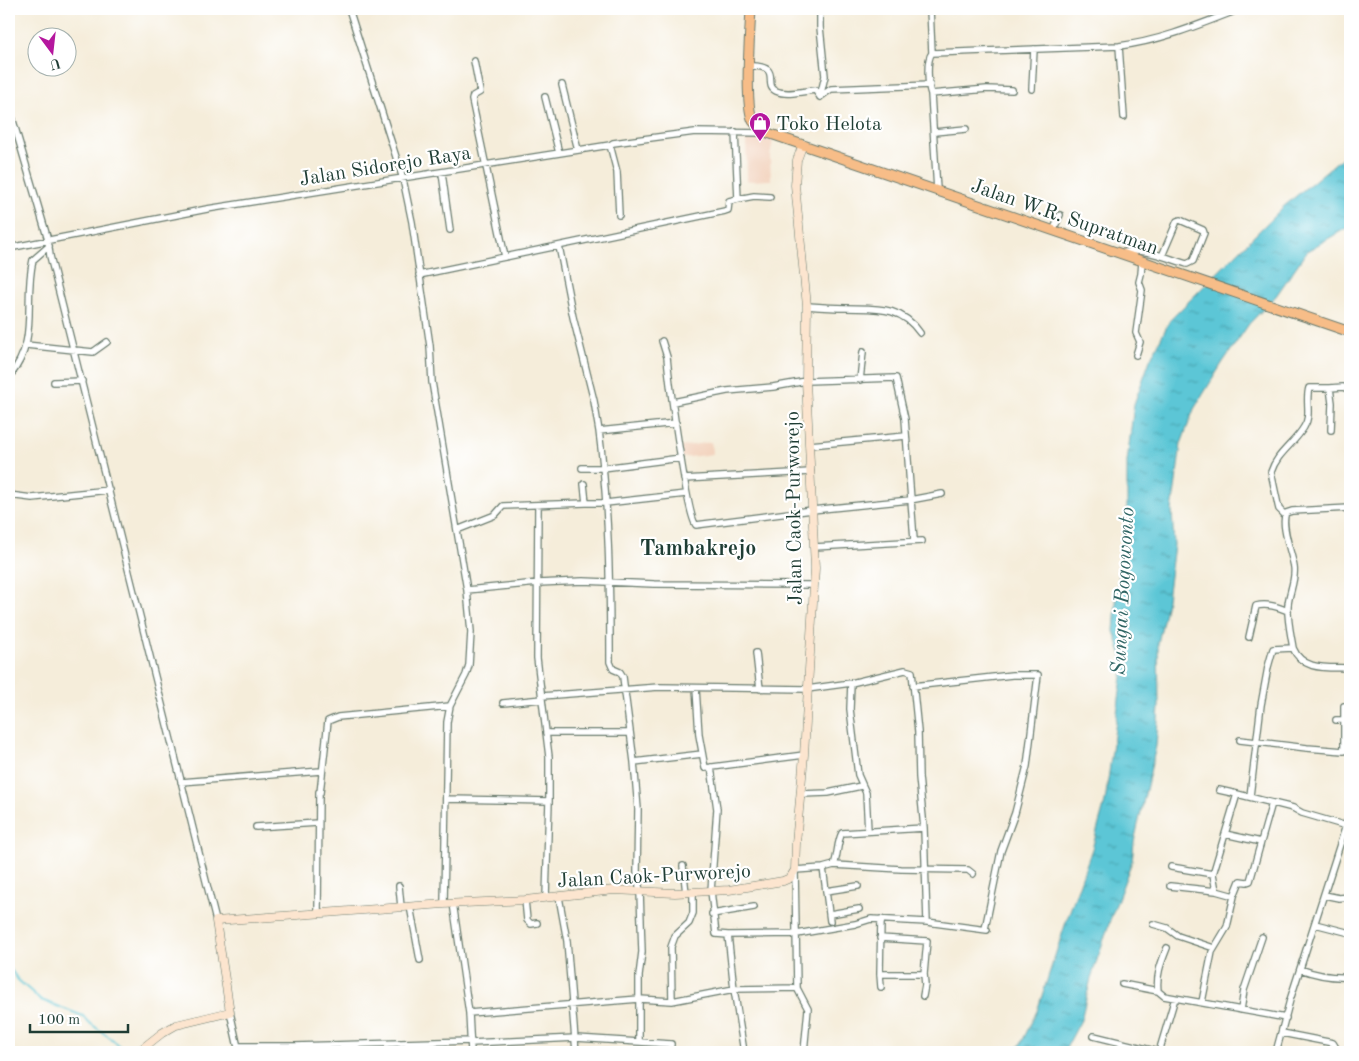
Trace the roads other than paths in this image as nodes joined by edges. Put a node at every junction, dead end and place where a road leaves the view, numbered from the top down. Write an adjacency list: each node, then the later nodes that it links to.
1 (349, 9): 30 (street)
2 (750, 9): 10 (main road)
3 (820, 9): 17 (street)
4 (930, 9): 8 (street)
5 (1240, 9): 6 (street)
6 (1119, 46): 7 (street); 19 (street)
7 (1034, 50): 8 (street); 13 (street)
8 (932, 53): 11 (street)
9 (474, 61): 28 (street)
10 (749, 66): 17 (street); 23 (main road)
11 (930, 84): 15 (street); 17 (street)
12 (562, 86): 26 (street)
13 (1032, 89)
14 (1012, 90): 15 (street)
15 (931, 94): 22 (street)
16 (546, 97): 27 (street)
17 (820, 97)
18 (9, 107): 38 (street)
19 (1124, 117)
20 (966, 129): 22 (street)
21 (735, 132): 23 (street, Jalan Sidorejo Raya); 25 (street, Jalan Sidorejo Raya); 33 (street)
22 (934, 132): 31 (street)
23 (768, 134): 24 (main road, Jalan W.R. Supratman)
24 (803, 144): 31 (main road, Jalan W.R. Supratman); 46 (street, Jalan Caok-Purworejo)
25 (610, 145): 26 (street, Jalan Sidorejo Raya); 34 (street)
26 (578, 150): 27 (street, Jalan Sidorejo Raya)
27 (559, 153): 28 (street, Jalan Sidorejo Raya)
28 (485, 166): 29 (street, Jalan Sidorejo Raya); 43 (street)
29 (442, 173): 30 (street, Jalan Sidorejo Raya); 36 (street)
30 (403, 179): 38 (street, Jalan Sidorejo Raya); 45 (street)
31 (937, 190): 37 (main road, Jalan W.R. Supratman)
32 (770, 197): 33 (street)
33 (738, 199): 39 (street)
34 (619, 215)
35 (1060, 215): 37 (street)
36 (450, 230)
37 (1053, 231): 41 (main road, Jalan W.R. Supratman)
38 (48, 243): 40 (street, Jalan Sidorejo Raya); 51 (street); 52 (street)
39 (559, 246): 43 (street); 65 (street)
40 (9, 248)
41 (1118, 253): 42 (street); 44 (main road, Jalan W.R. Supratman)
42 (1162, 256): 42 (street)
43 (505, 257): 45 (street)
44 (1142, 262): 47 (main road, Jalan W.R. Supratman); 54 (street)
45 (419, 275): 85 (street)
46 (807, 306): 48 (street); 58 (street, Jalan Caok-Purworejo)
47 (1350, 332)
48 (920, 333)
49 (662, 341): 62 (street)
50 (107, 342): 52 (street)
51 (26, 345): 52 (street); 55 (street)
52 (75, 351): 57 (street)
53 (863, 352): 56 (street)
54 (1136, 355)
55 (9, 377)
56 (860, 380): 58 (street); 66 (street)
57 (82, 381): 59 (street); 74 (street)
58 (806, 381): 62 (street); 67 (street, Jalan Caok-Purworejo)
59 (54, 382)
60 (1330, 388): 61 (street); 64 (street); 84 (street)
61 (1350, 390)
62 (673, 402): 63 (street)
63 (676, 423): 65 (street); 68 (street)
64 (1331, 430)
65 (599, 431): 70 (street)
66 (906, 436): 67 (street); 78 (street)
67 (810, 445): 71 (street, Jalan Caok-Purworejo)
68 (682, 458): 70 (street); 72 (street)
69 (582, 468): 70 (street)
70 (603, 468): 80 (street)
71 (810, 472): 72 (street); 83 (street, Jalan Caok-Purworejo)
72 (684, 479): 75 (street)
73 (584, 484): 79 (street)
74 (109, 490): 77 (street); 119 (street)
75 (686, 494): 80 (street); 83 (street)
76 (942, 494): 78 (street)
77 (9, 495)
78 (910, 500): 83 (street); 86 (street)
79 (586, 503): 80 (street); 81 (street)
80 (606, 503): 90 (street)
81 (538, 505): 85 (street); 89 (street)
82 (1350, 508): 84 (street)
83 (812, 510): 88 (street, Jalan Caok-Purworejo)
84 (1285, 515): 93 (street)
85 (457, 530): 92 (street)
86 (914, 540): 87 (street); 88 (street)
87 (922, 541)
88 (814, 547): 91 (street, Jalan Caok-Purworejo)
89 (538, 582): 90 (street); 92 (street); 104 (street)
90 (608, 582): 91 (street); 103 (street)
91 (814, 585): 102 (street, Jalan Caok-Purworejo)
92 (468, 590): 106 (street)
93 (1288, 611): 94 (street); 95 (street)
94 (1249, 637)
95 (1293, 648): 97 (street); 113 (street)
96 (756, 653): 101 (street)
97 (1350, 668)
98 (850, 683): 99 (street); 102 (street); 120 (street)
99 (913, 686): 132 (street); 167 (street)
100 (696, 688): 101 (street); 103 (street); 114 (street)
101 (760, 689): 102 (street)
102 (807, 689): 115 (street, Jalan Caok-Purworejo)
103 (624, 690): 104 (street); 111 (street)
104 (542, 697): 105 (street); 110 (street)
105 (502, 703)
106 (450, 706): 118 (street); 125 (street)
107 (1344, 706): 109 (street)
108 (1336, 720): 109 (street)
109 (1344, 720): 113 (street)
110 (546, 732): 111 (street); 126 (street)
111 (630, 733): 116 (street)
112 (1240, 740): 113 (street)
113 (1258, 743): 124 (street)
114 (702, 754): 116 (street); 117 (street)
115 (804, 755): 117 (street); 122 (street, Jalan Caok-Purworejo)
116 (634, 762): 150 (street)
117 (711, 767): 147 (street)
118 (321, 771): 119 (street); 129 (street)
119 (181, 782): 166 (street)
120 (861, 786): 122 (street); 133 (street)
121 (1219, 790): 123 (street)
122 (800, 794): 140 (street, Jalan Caok-Purworejo)
123 (1237, 794): 124 (street); 134 (street)
124 (1250, 796): 127 (street)
125 (446, 800): 126 (street); 159 (street)
126 (549, 801): 154 (street)
127 (1272, 802): 131 (street); 135 (street)
128 (1350, 813): 131 (street)
129 (318, 823): 130 (street); 163 (street)
130 (256, 826)
131 (1348, 826): 152 (street)
132 (924, 828): 133 (street); 141 (street)
133 (868, 831): 136 (street)
134 (1224, 834): 135 (street); 143 (street)
135 (1260, 842): 153 (street)
136 (834, 865): 139 (street); 141 (street)
137 (683, 866): 151 (street)
138 (1171, 867): 143 (street)
139 (823, 868): 140 (street); 148 (street)
140 (795, 870): 147 (street, Jalan Caok-Purworejo); 172 (street)
141 (926, 870): 142 (street); 167 (street)
142 (973, 874)
143 (1213, 874): 149 (street)
144 (399, 886): 160 (street)
145 (858, 886): 148 (street)
146 (1170, 886): 149 (street)
147 (711, 891): 151 (street, Jalan Caok-Purworejo); 164 (street)
148 (826, 891): 162 (street)
149 (1216, 891): 153 (street)
150 (640, 892): 151 (street, Jalan Caok-Purworejo); 155 (street, Jalan Caok-Purworejo); 190 (street)
151 (689, 892): 191 (street)
152 (1324, 895): 156 (street); 170 (street)
153 (1234, 896): 177 (street)
154 (546, 897): 155 (street, Jalan Caok-Purworejo); 157 (street, Jalan Caok-Purworejo)
155 (559, 897): 193 (street)
156 (1350, 898)
157 (525, 900): 158 (street, Jalan Caok-Purworejo); 168 (street)
158 (453, 903): 159 (street, Jalan Caok-Purworejo); 196 (street)
159 (444, 904): 160 (street, Jalan Caok-Purworejo)
160 (406, 906): 163 (street, Jalan Caok-Purworejo); 178 (street)
161 (754, 907): 164 (street)
162 (859, 909)
163 (318, 913): 166 (street, Jalan Caok-Purworejo)
164 (712, 914): 173 (street)
165 (880, 919): 167 (street); 172 (street); 175 (street)
166 (216, 921): 195 (street)
167 (927, 922)
168 (538, 923)
169 (1153, 924): 177 (street)
170 (1315, 924): 171 (street); 179 (street)
171 (1350, 932)
172 (797, 934): 173 (street); 184 (street)
173 (728, 935): 186 (street)
174 (1262, 937): 194 (street)
175 (880, 938): 180 (street); 181 (street)
176 (1167, 948): 187 (street)
177 (1214, 948): 192 (street)
178 (420, 960)
179 (1300, 969): 182 (street); 197 (street)
180 (880, 974): 181 (street); 185 (street)
181 (924, 974): 188 (street)
182 (1350, 977)
183 (1122, 984): 187 (street)
184 (798, 988): 186 (street); 210 (street)
185 (880, 988)
186 (734, 990): 191 (street); 209 (street)
187 (1158, 991): 189 (street)
188 (923, 996)
189 (1174, 998): 192 (street); 211 (street)
190 (639, 999): 191 (street); 193 (street); 202 (street)
191 (672, 1001)
192 (1202, 1002): 194 (street)
193 (573, 1003): 196 (street); 200 (street)
194 (1241, 1010): 197 (street)
195 (230, 1012): 203 (street); 205 (street)
196 (469, 1013): 201 (street)
197 (1286, 1018): 198 (street)
198 (1282, 1033): 212 (street); 213 (street)
199 (1094, 1036): 204 (street)
200 (576, 1038): 201 (street); 202 (street); 207 (street)
201 (471, 1042): 203 (street); 206 (street)
202 (639, 1042): 208 (street)
203 (239, 1049)
204 (1136, 1050): 211 (street)
205 (138, 1052)
206 (471, 1052)
207 (576, 1052)
208 (670, 1052)
209 (744, 1052)
210 (804, 1052)
211 (1159, 1052)
212 (1276, 1052)
213 (1335, 1052)

